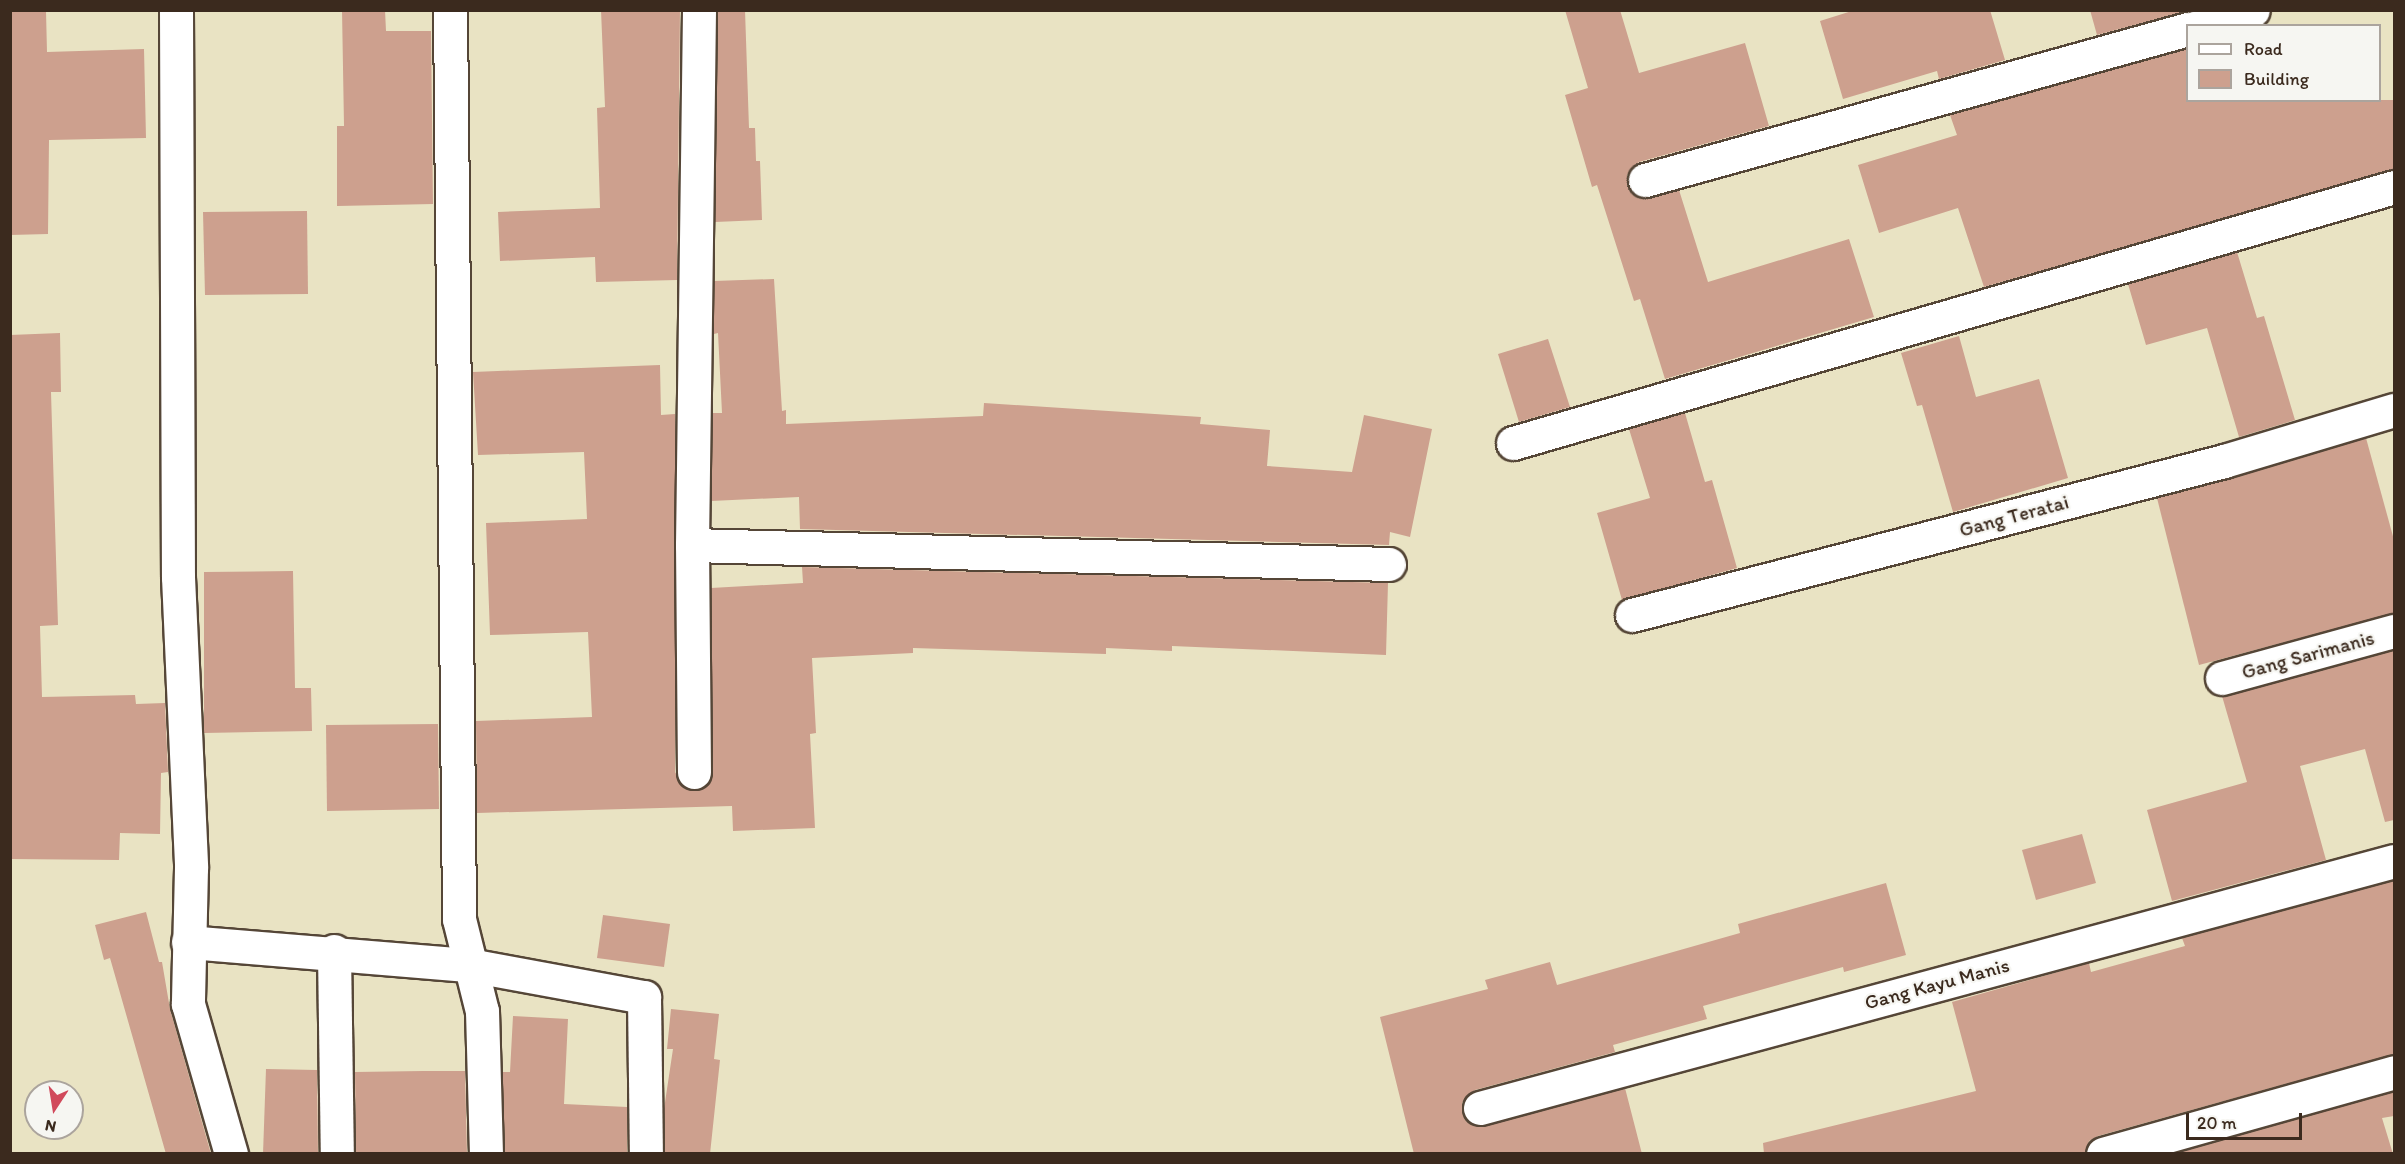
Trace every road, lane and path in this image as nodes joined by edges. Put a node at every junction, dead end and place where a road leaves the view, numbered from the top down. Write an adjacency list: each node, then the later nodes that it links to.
1 (176, 10): 18 (street)
2 (450, 10): 20 (street)
3 (699, 10): 11 (street)
4 (2253, 10): 5 (street)
5 (2206, 24)
6 (2186, 29): 7 (street)
7 (1645, 180)
8 (2394, 187): 10 (street)
9 (2394, 410): 13 (street, Gang Teratai)
10 (1513, 443)
11 (692, 545): 12 (street); 16 (street)
12 (1389, 564)
13 (1632, 615)
14 (2394, 631): 15 (street, Gang Sarimanis)
15 (2222, 678)
16 (694, 772)
17 (2394, 861): 22 (street, Gang Kayu Manis)
18 (188, 942): 19 (street); 23 (street)
19 (334, 951): 20 (street); 24 (street)
20 (469, 965): 25 (street); 26 (street)
21 (2394, 1072): 27 (street)
22 (1480, 1108)
23 (231, 1154)
24 (337, 1154)
25 (486, 1154)
26 (646, 1154)
27 (2103, 1154)

